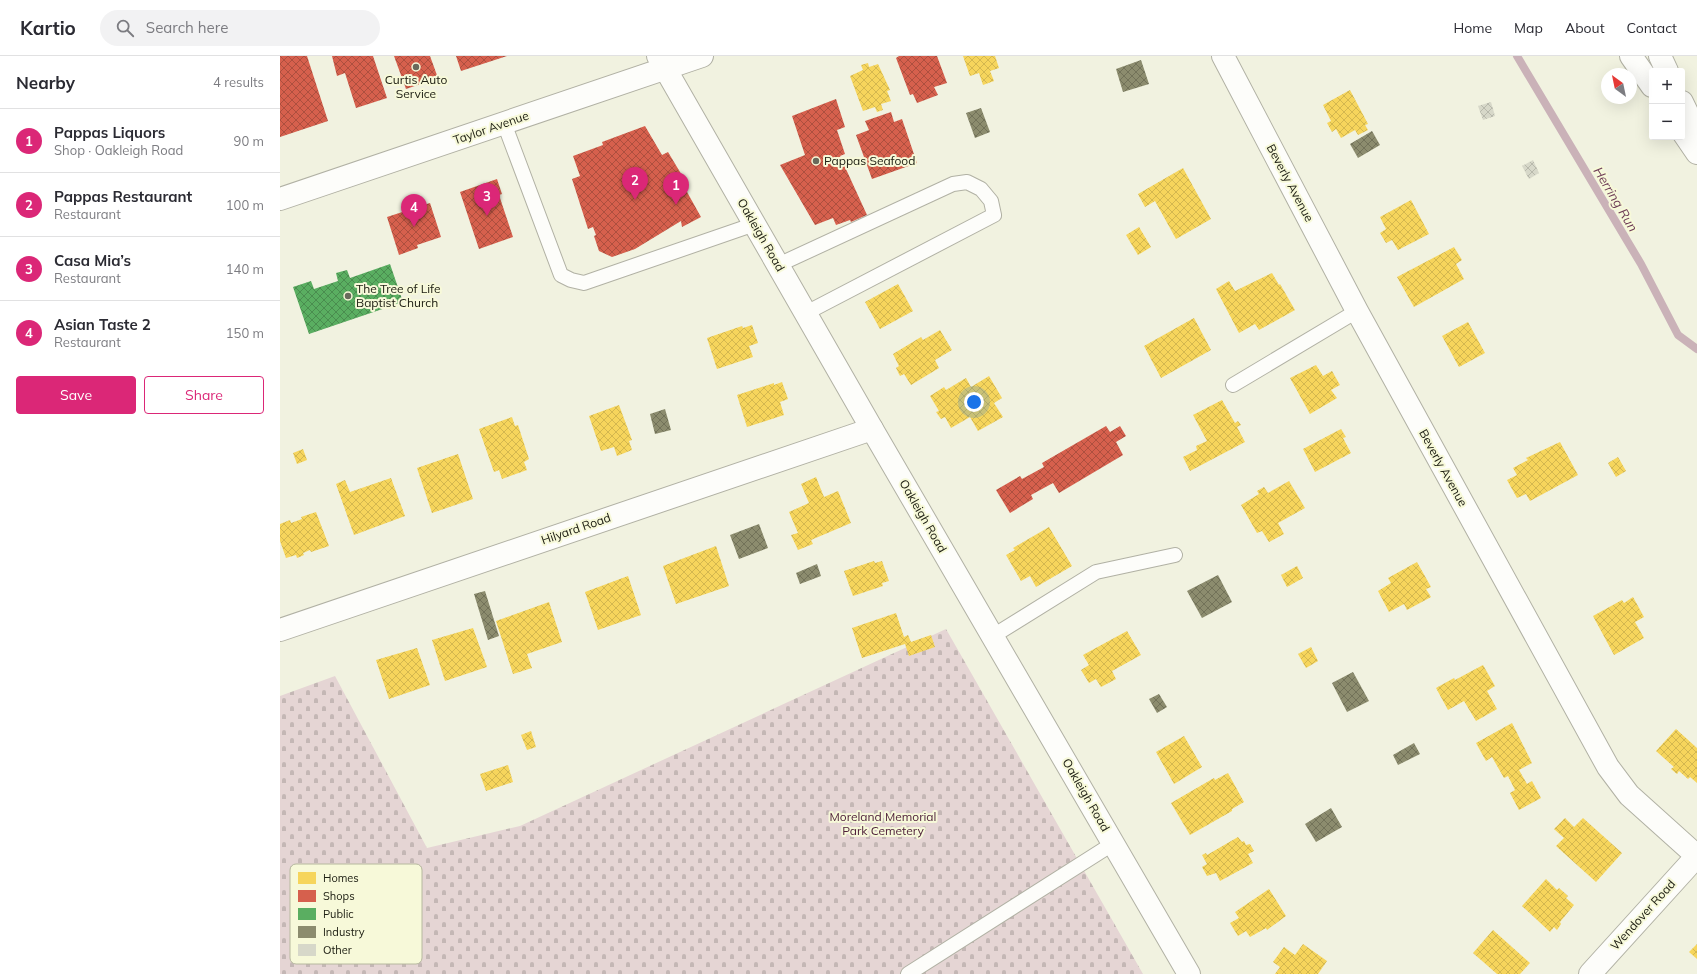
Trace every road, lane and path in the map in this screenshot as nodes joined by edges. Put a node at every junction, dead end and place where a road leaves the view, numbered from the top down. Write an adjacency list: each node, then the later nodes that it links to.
1 (702, 56): 5 (street, Taylor Avenue)
2 (1223, 56): 16 (street, Beverly Avenue)
3 (1631, 56): 7 (street)
4 (1660, 56): 6 (street)
5 (662, 62): 9 (street, Taylor Avenue); 14 (street, Oakleigh Road)
6 (1666, 68)
7 (1649, 82)
8 (1683, 104): 10 (street)
9 (504, 124): 13 (street, Taylor Avenue); 14 (lane)
10 (1697, 133)
11 (1685, 135): 12 (street)
12 (1697, 153)
13 (280, 200)
14 (755, 224): 15 (street, Oakleigh Road)
15 (778, 265): 17 (street, Oakleigh Road); 17 (lane)
16 (1357, 311): 18 (lane); 24 (street, Beverly Avenue)
17 (806, 313): 19 (street, Oakleigh Road)
18 (1233, 385)
19 (872, 429): 21 (street, Hilyard Road); 22 (street, Oakleigh Road)
20 (1175, 555): 22 (lane)
21 (280, 630)
22 (993, 636): 23 (street, Oakleigh Road)
23 (1114, 843): 25 (lane); 26 (street, Oakleigh Road)
24 (1697, 856): 27 (street, Wendover Road)
25 (908, 974)
26 (1190, 974)
27 (1590, 974)

